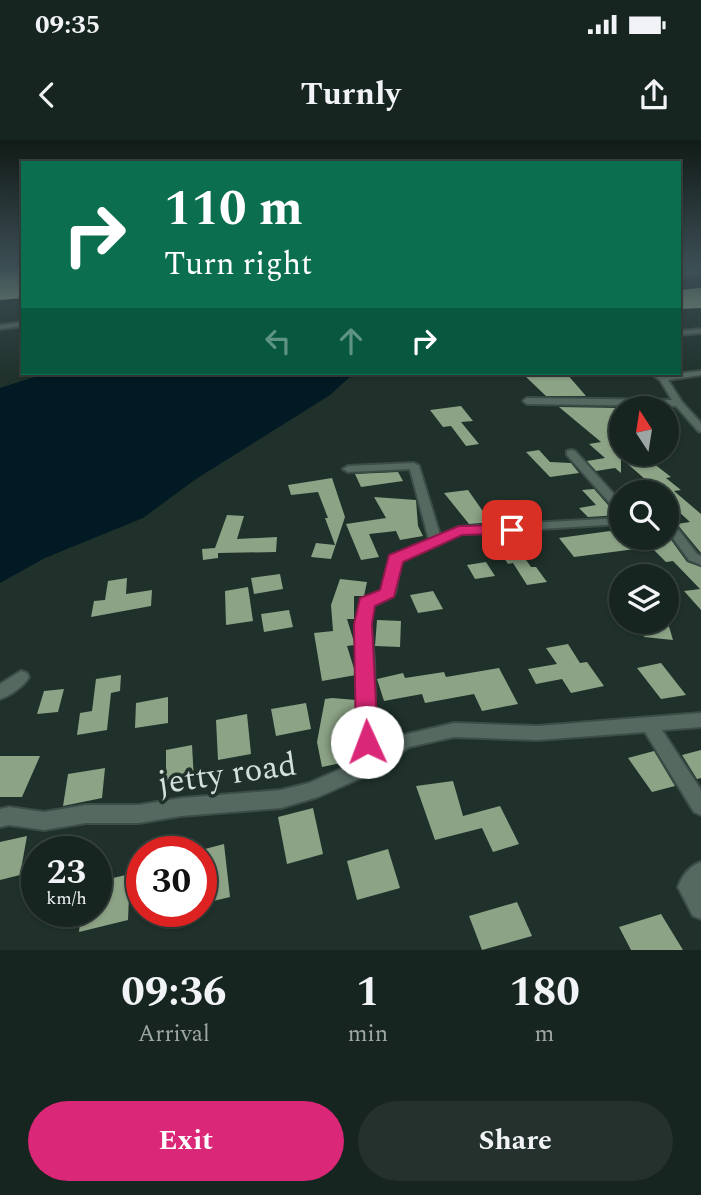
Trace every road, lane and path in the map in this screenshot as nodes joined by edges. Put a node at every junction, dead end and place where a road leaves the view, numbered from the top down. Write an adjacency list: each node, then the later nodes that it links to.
1 (21, 324): 2 (street)
2 (0, 327)
3 (701, 331): 4 (street)
4 (681, 333)
5 (701, 373): 7 (street)
6 (658, 375): 7 (street)
7 (663, 378): 8 (street)
8 (674, 396)
9 (527, 401): 10 (street)
10 (609, 402)
11 (679, 404): 12 (street)
12 (701, 429)
13 (571, 453): 15 (street)
14 (348, 469): 18 (street)
15 (609, 496)
16 (609, 522): 18 (street)
17 (679, 538): 19 (street)
18 (435, 540): 24 (street)
19 (701, 561)
20 (21, 677): 21 (street)
21 (0, 693)
22 (701, 720): 23 (street, jetty road)
23 (649, 724): 24 (street, jetty road); 25 (street)
24 (368, 766): 26 (street, jetty road)
25 (701, 806)
26 (0, 818)
27 (701, 872): 28 (street)
28 (701, 908)

